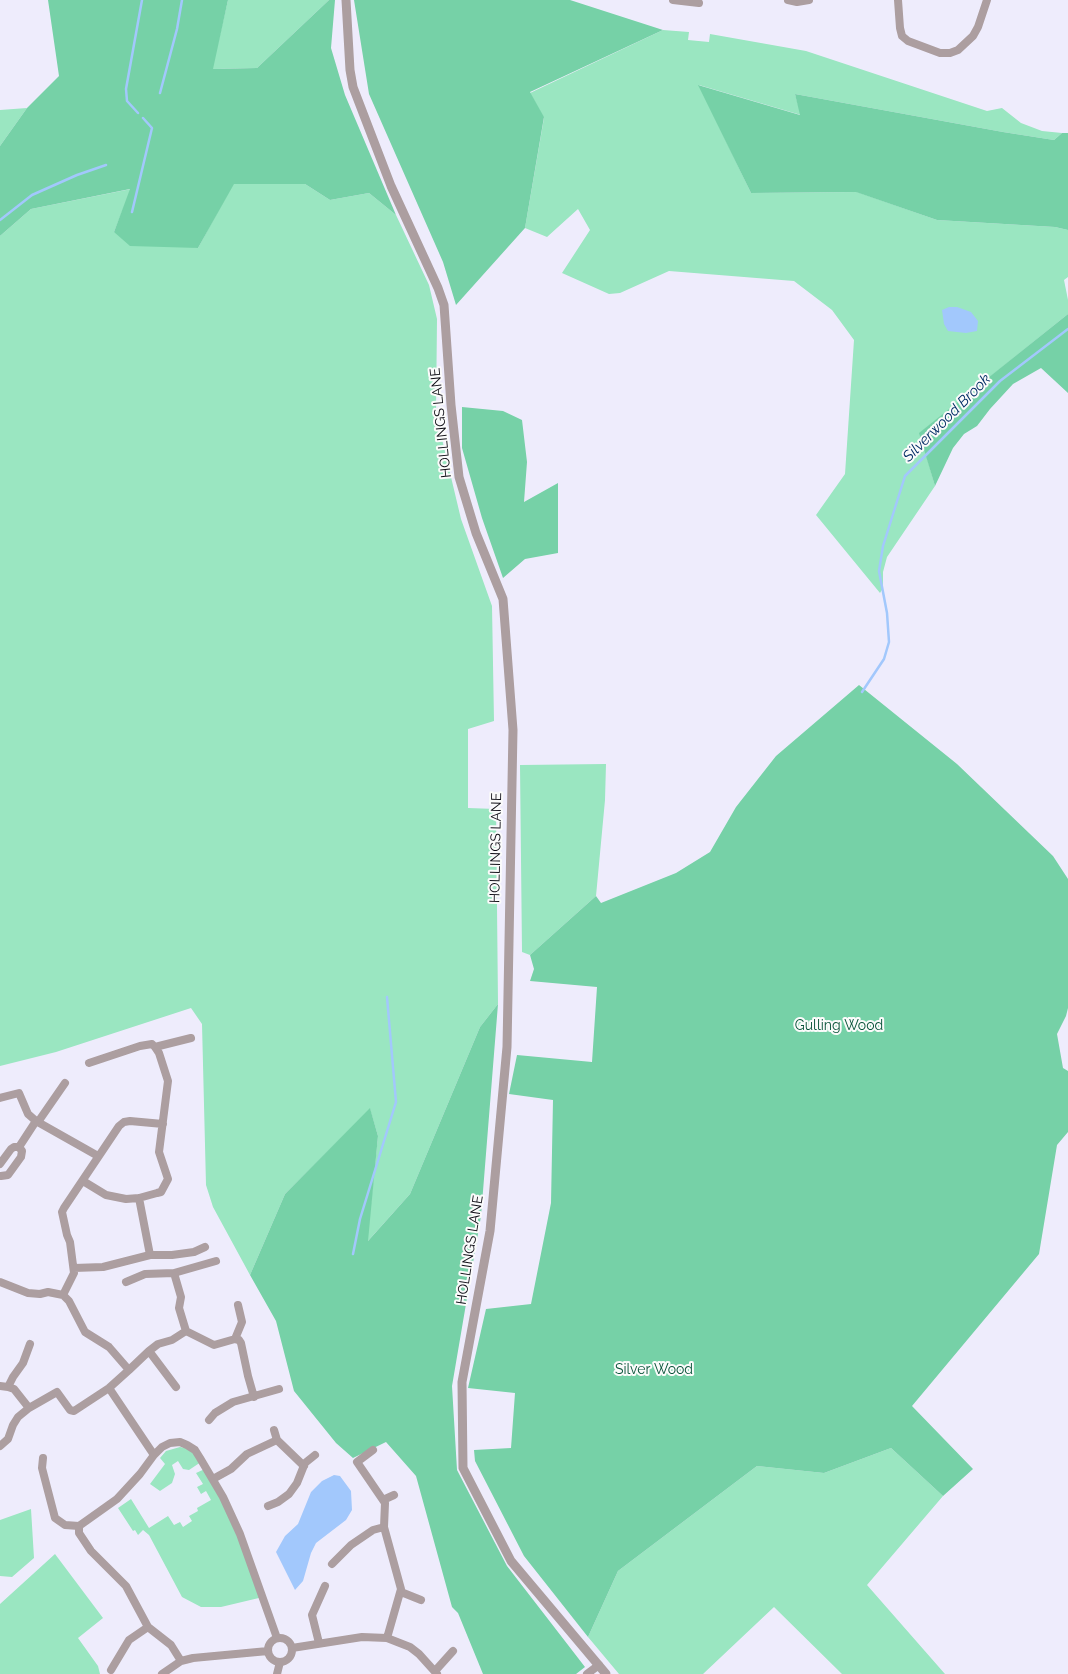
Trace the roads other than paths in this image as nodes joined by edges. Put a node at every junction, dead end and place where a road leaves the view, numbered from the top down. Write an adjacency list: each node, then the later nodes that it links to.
1 (346, 0): 69 (street, HOLLINGS LANE)
2 (678, 0): 7 (street)
3 (788, 0): 4 (street)
4 (809, 0)
5 (898, 0): 6 (street)
6 (987, 0)
7 (699, 3)
8 (191, 1038): 9 (street)
9 (155, 1046): 10 (street); 14 (street)
10 (89, 1063)
11 (64, 1083): 13 (street)
12 (0, 1098): 13 (street)
13 (37, 1121): 15 (street); 16 (street)
14 (163, 1124): 16 (street); 20 (street)
15 (19, 1147): 17 (street); 18 (street)
16 (98, 1156): 19 (street)
17 (0, 1164)
18 (0, 1176)
19 (83, 1181): 20 (street); 24 (street)
20 (139, 1198): 22 (street)
21 (205, 1248): 22 (street)
22 (150, 1255): 24 (street)
23 (216, 1261): 25 (street)
24 (74, 1268): 28 (street)
25 (174, 1273): 27 (street); 30 (street)
26 (0, 1282): 28 (street)
27 (126, 1282)
28 (62, 1295): 34 (street)
29 (238, 1305): 31 (street)
30 (186, 1331): 31 (street); 33 (street)
31 (235, 1339): 39 (street)
32 (30, 1344): 35 (street)
33 (149, 1350): 34 (street); 36 (street)
34 (129, 1370): 37 (street)
35 (4, 1387): 40 (street)
36 (176, 1387)
37 (109, 1388): 40 (street); 46 (street)
38 (279, 1389): 39 (street)
39 (254, 1397): 41 (street)
40 (29, 1408): 44 (street)
41 (208, 1420)
42 (274, 1430): 43 (street)
43 (277, 1440): 49 (street); 50 (street)
44 (0, 1446)
45 (373, 1450): 52 (street)
46 (154, 1455): 50 (street); 54 (street)
47 (315, 1455): 49 (street)
48 (42, 1458): 54 (street)
49 (304, 1466): 53 (street)
50 (213, 1479): 61 (street)
51 (394, 1495): 52 (street)
52 (383, 1500): 55 (street)
53 (268, 1506)
54 (79, 1526): 60 (street)
55 (384, 1527): 56 (street); 58 (street)
56 (332, 1564)
57 (325, 1586): 63 (street)
58 (401, 1592): 59 (street); 62 (street)
59 (421, 1600)
60 (148, 1627): 67 (street); 70 (street)
61 (277, 1638): 64 (street); 65 (street)
62 (387, 1638): 63 (street); 71 (street)
63 (319, 1643): 64 (street)
64 (292, 1648): 68 (street)
65 (268, 1651): 67 (street); 68 (street)
66 (453, 1651): 71 (street)
67 (181, 1661): 72 (street)
68 (280, 1662): 73 (street)
69 (599, 1666): 74 (street); 75 (street, HOLLINGS LANE)
70 (112, 1670)
71 (436, 1673)
72 (162, 1674)
73 (277, 1674)
74 (587, 1674)
75 (606, 1674)

